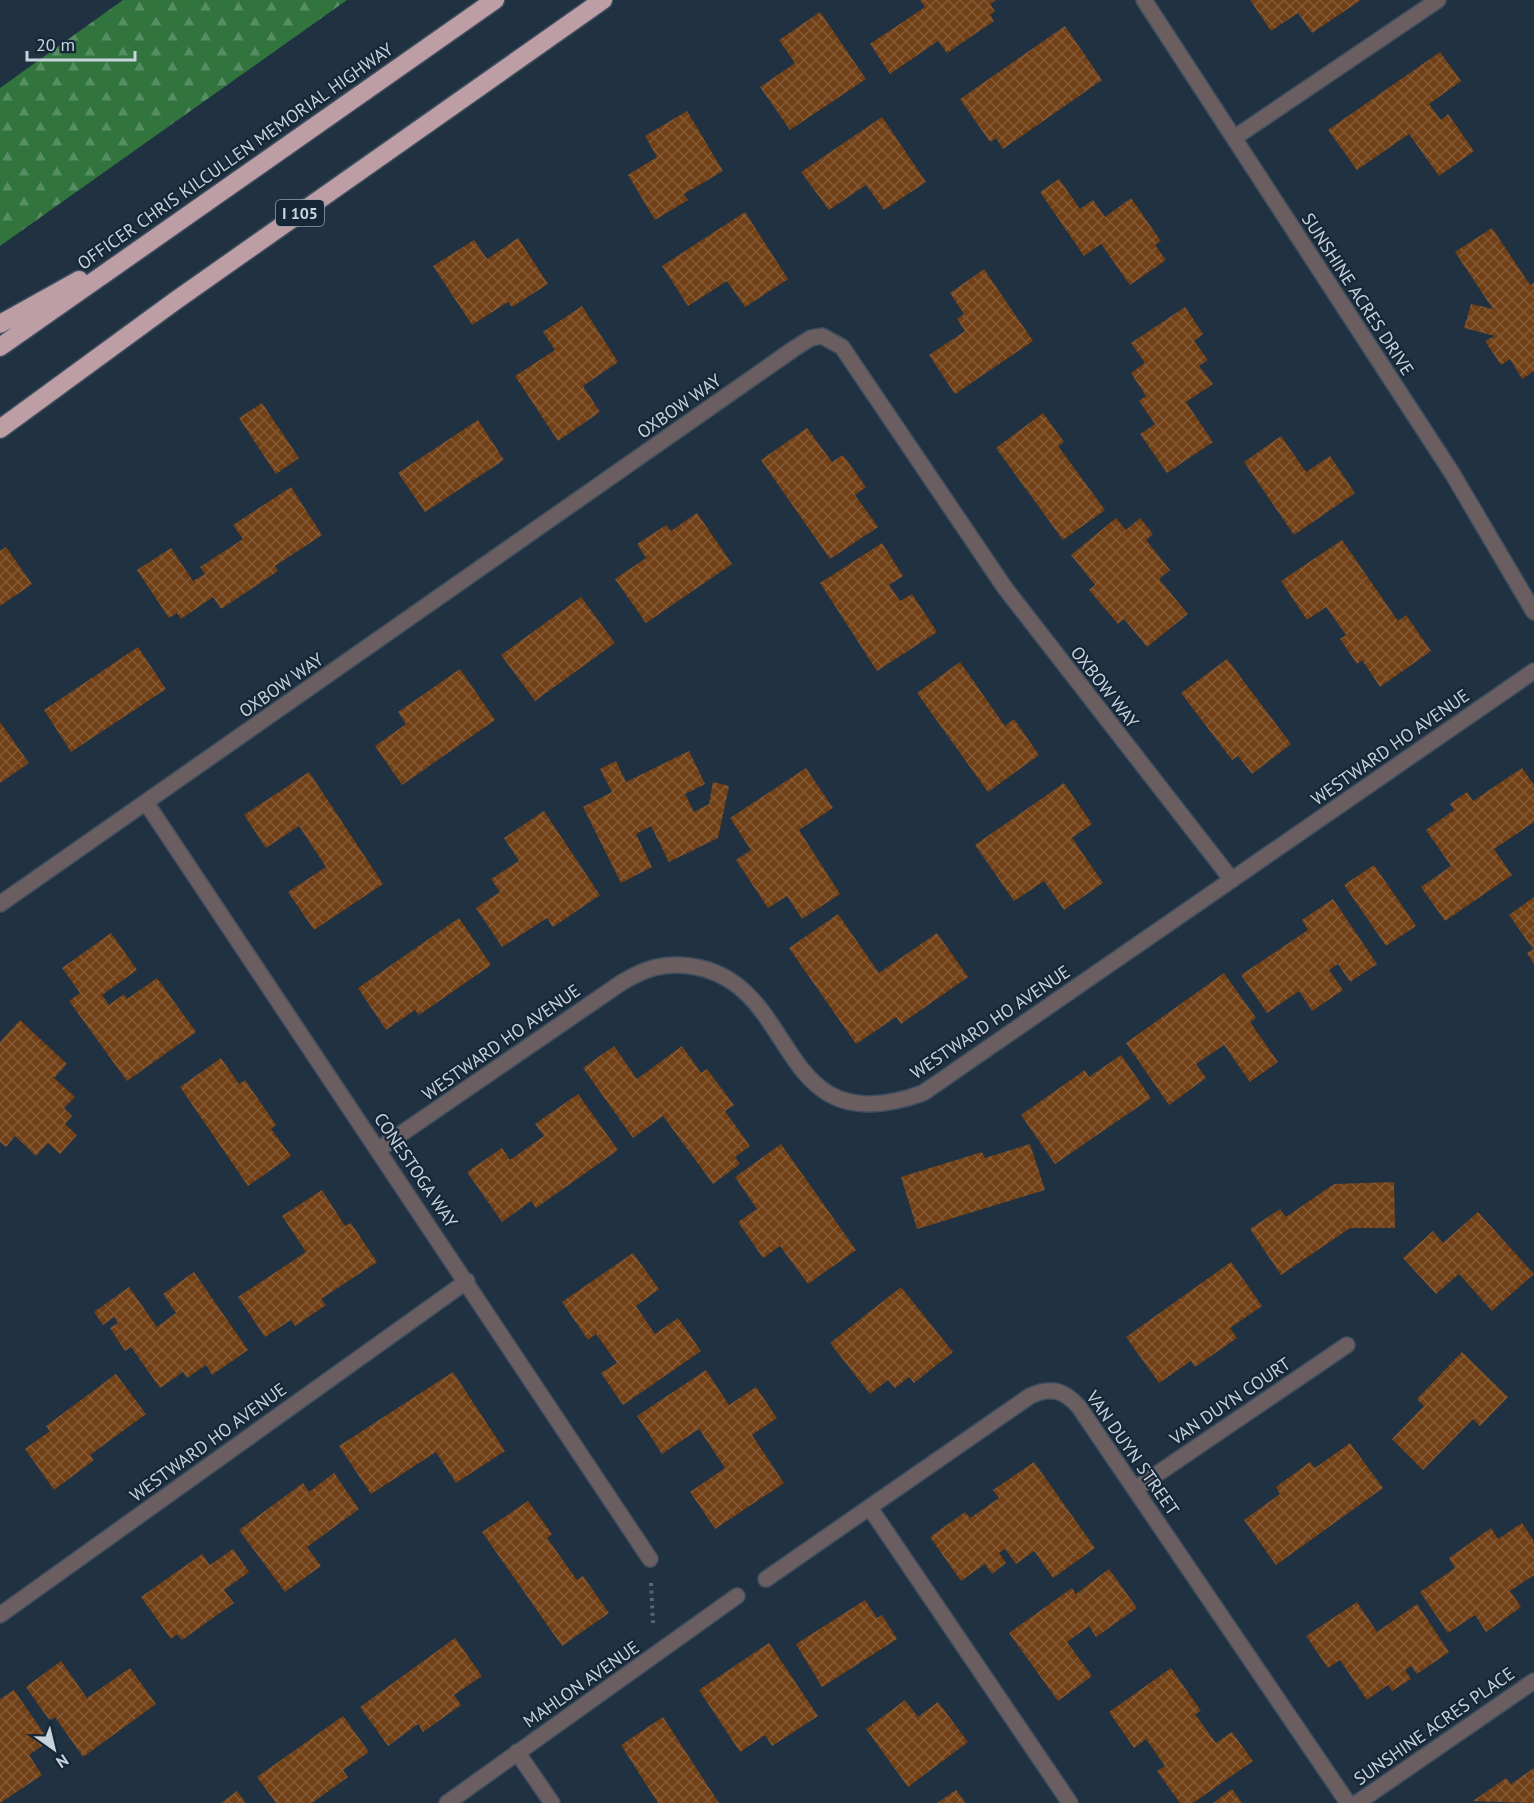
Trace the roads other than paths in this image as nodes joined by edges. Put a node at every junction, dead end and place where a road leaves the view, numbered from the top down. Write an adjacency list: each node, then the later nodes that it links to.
1 (495, 0): 6 (highway, OFFICER CHRIS KILCULLEN MEMORIAL HIGHWAY)
2 (603, 0): 9 (highway, I 105)
3 (1144, 0): 5 (street, SUNSHINE ACRES DRIVE)
4 (1438, 0): 5 (street)
5 (1234, 138): 10 (street, SUNSHINE ACRES DRIVE)
6 (164, 232): 7 (highway); 8 (highway, OFFICER CHRIS KILCULLEN MEMORIAL HIGHWAY)
7 (0, 324)
8 (0, 347)
9 (0, 429)
10 (1534, 612)
11 (1534, 671): 13 (street, WESTWARD HO AVENUE)
12 (147, 804): 13 (street, OXBOW WAY); 14 (street, OXBOW WAY); 15 (street, CONESTOGA WAY)
13 (1232, 880): 15 (street, WESTWARD HO AVENUE)
14 (0, 904)
15 (379, 1149): 16 (street, CONESTOGA WAY)
16 (467, 1281): 20 (street, CONESTOGA WAY); 23 (street, WESTWARD HO AVENUE)
17 (1347, 1345): 18 (street, VAN DUYN COURT)
18 (1135, 1489): 19 (street, VAN DUYN STREET); 29 (street, VAN DUYN STREET)
19 (870, 1508): 21 (street, VAN DUYN STREET); 28 (street)
20 (650, 1559)
21 (766, 1579)
22 (737, 1596): 25 (street, MAHLON AVENUE)
23 (0, 1615)
24 (1534, 1681): 30 (street, SUNSHINE ACRES PLACE)
25 (517, 1752): 26 (street, MAHLON AVENUE); 27 (street)
26 (447, 1803)
27 (552, 1803)
28 (1070, 1803)
29 (1348, 1803)
30 (1357, 1803)

